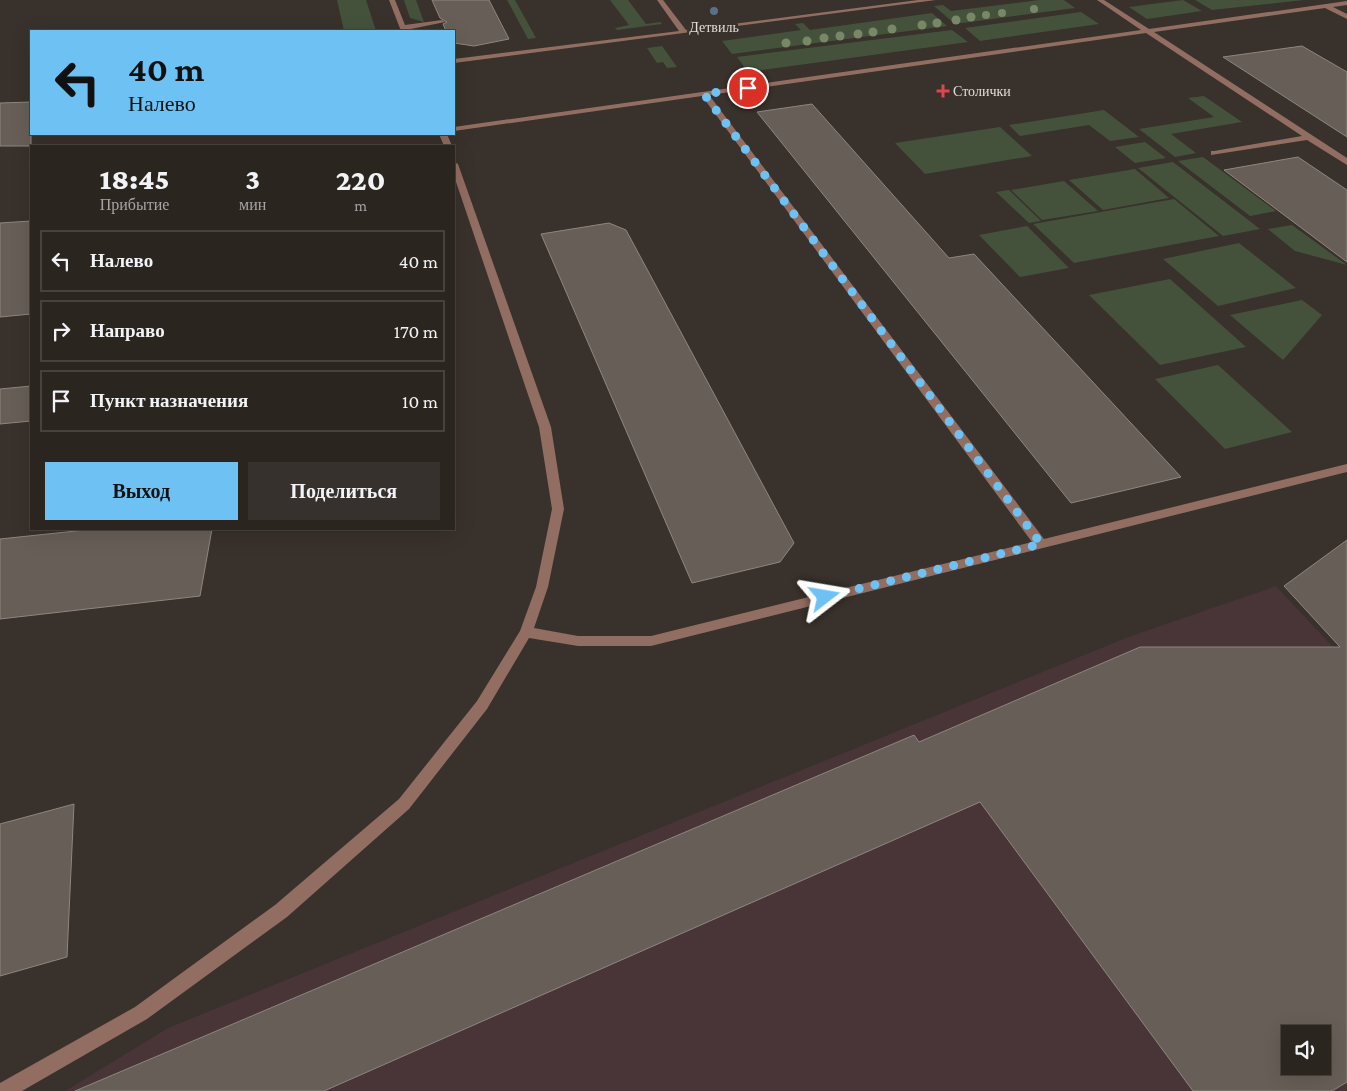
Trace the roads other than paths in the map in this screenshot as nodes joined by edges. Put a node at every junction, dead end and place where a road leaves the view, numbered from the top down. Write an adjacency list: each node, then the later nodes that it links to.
1 (392, 0): 9 (lane)
2 (660, 0): 11 (lane)
3 (933, 0): 11 (lane)
4 (1100, 0): 10 (lane)
5 (1347, 3): 6 (lane)
6 (1326, 6): 7 (lane); 10 (lane)
7 (1347, 17)
8 (442, 22): 9 (lane)
9 (403, 29)
10 (1149, 31): 13 (lane); 15 (lane)
11 (684, 32): 12 (lane)
12 (455, 61)
13 (704, 94): 14 (lane); 20 (lane)
14 (455, 129)
15 (1309, 137): 16 (lane); 17 (lane)
16 (1214, 153)
17 (1347, 162)
18 (455, 167): 21 (lane)
19 (1347, 468): 20 (lane)
20 (1041, 544): 21 (lane)
21 (526, 632): 22 (lane)
22 (4, 1091)

